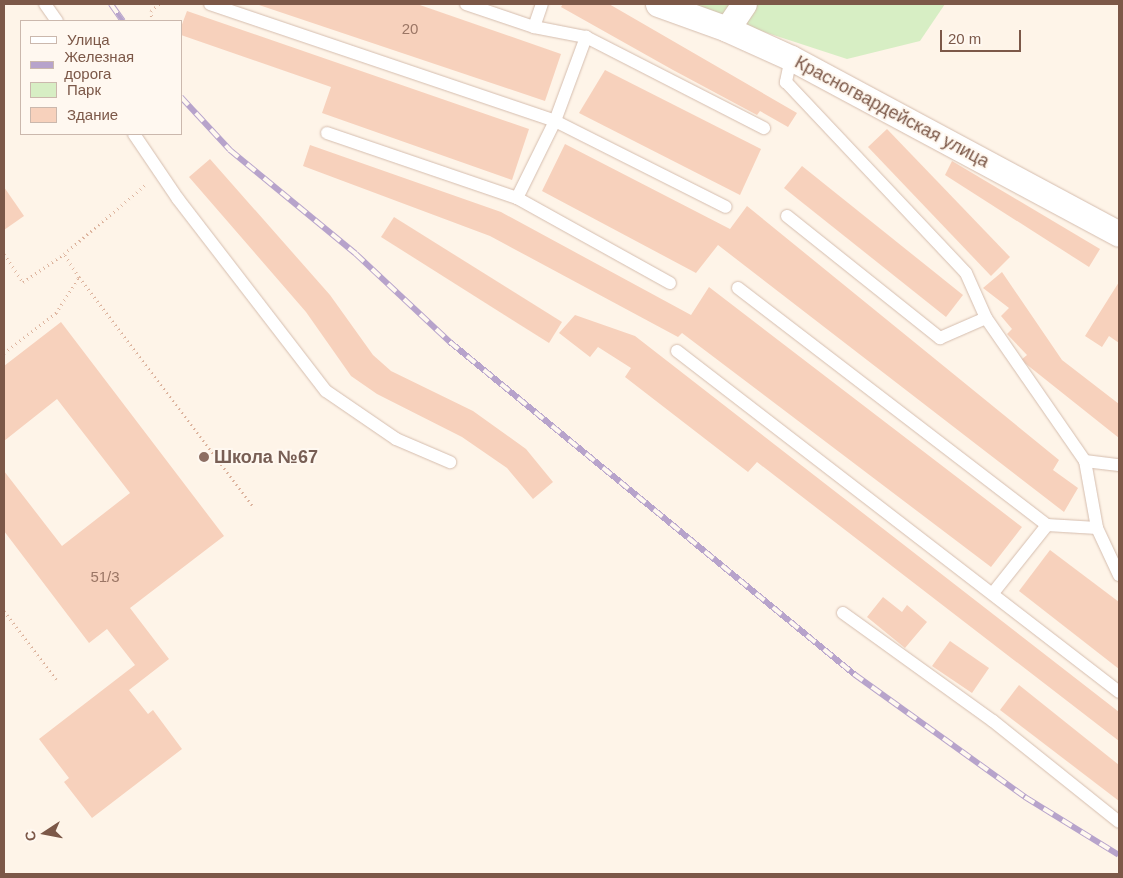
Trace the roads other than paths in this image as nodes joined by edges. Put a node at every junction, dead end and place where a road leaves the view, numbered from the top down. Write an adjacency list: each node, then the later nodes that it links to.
1 (45, 4): 7 (lane)
2 (210, 4): 12 (lane)
3 (466, 4): 8 (lane)
4 (542, 4): 8 (lane)
5 (658, 4): 9 (street, Красногвардейская улица)
6 (744, 4): 9 (street)
7 (56, 20)
8 (534, 27): 10 (lane)
9 (727, 29): 11 (street, Красногвардейская улица)
10 (586, 37): 12 (lane); 13 (lane)
11 (791, 58): 19 (street, Красногвардейская улица); 22 (lane)
12 (555, 122): 16 (lane); 17 (lane)
13 (764, 128)
14 (327, 133): 16 (lane)
15 (135, 135): 25 (lane)
16 (517, 198): 20 (lane)
17 (726, 207)
18 (786, 216): 22 (lane)
19 (1119, 234)
20 (670, 283)
21 (738, 288): 27 (lane)
22 (986, 318): 24 (lane)
23 (677, 351): 30 (lane)
24 (1085, 461): 26 (lane); 28 (lane)
25 (450, 462)
26 (1119, 465)
27 (1047, 525): 28 (lane); 30 (lane)
28 (1097, 528): 29 (lane)
29 (1119, 575)
30 (993, 594): 32 (lane)
31 (844, 613): 33 (lane)
32 (1119, 692)
33 (1119, 822)

